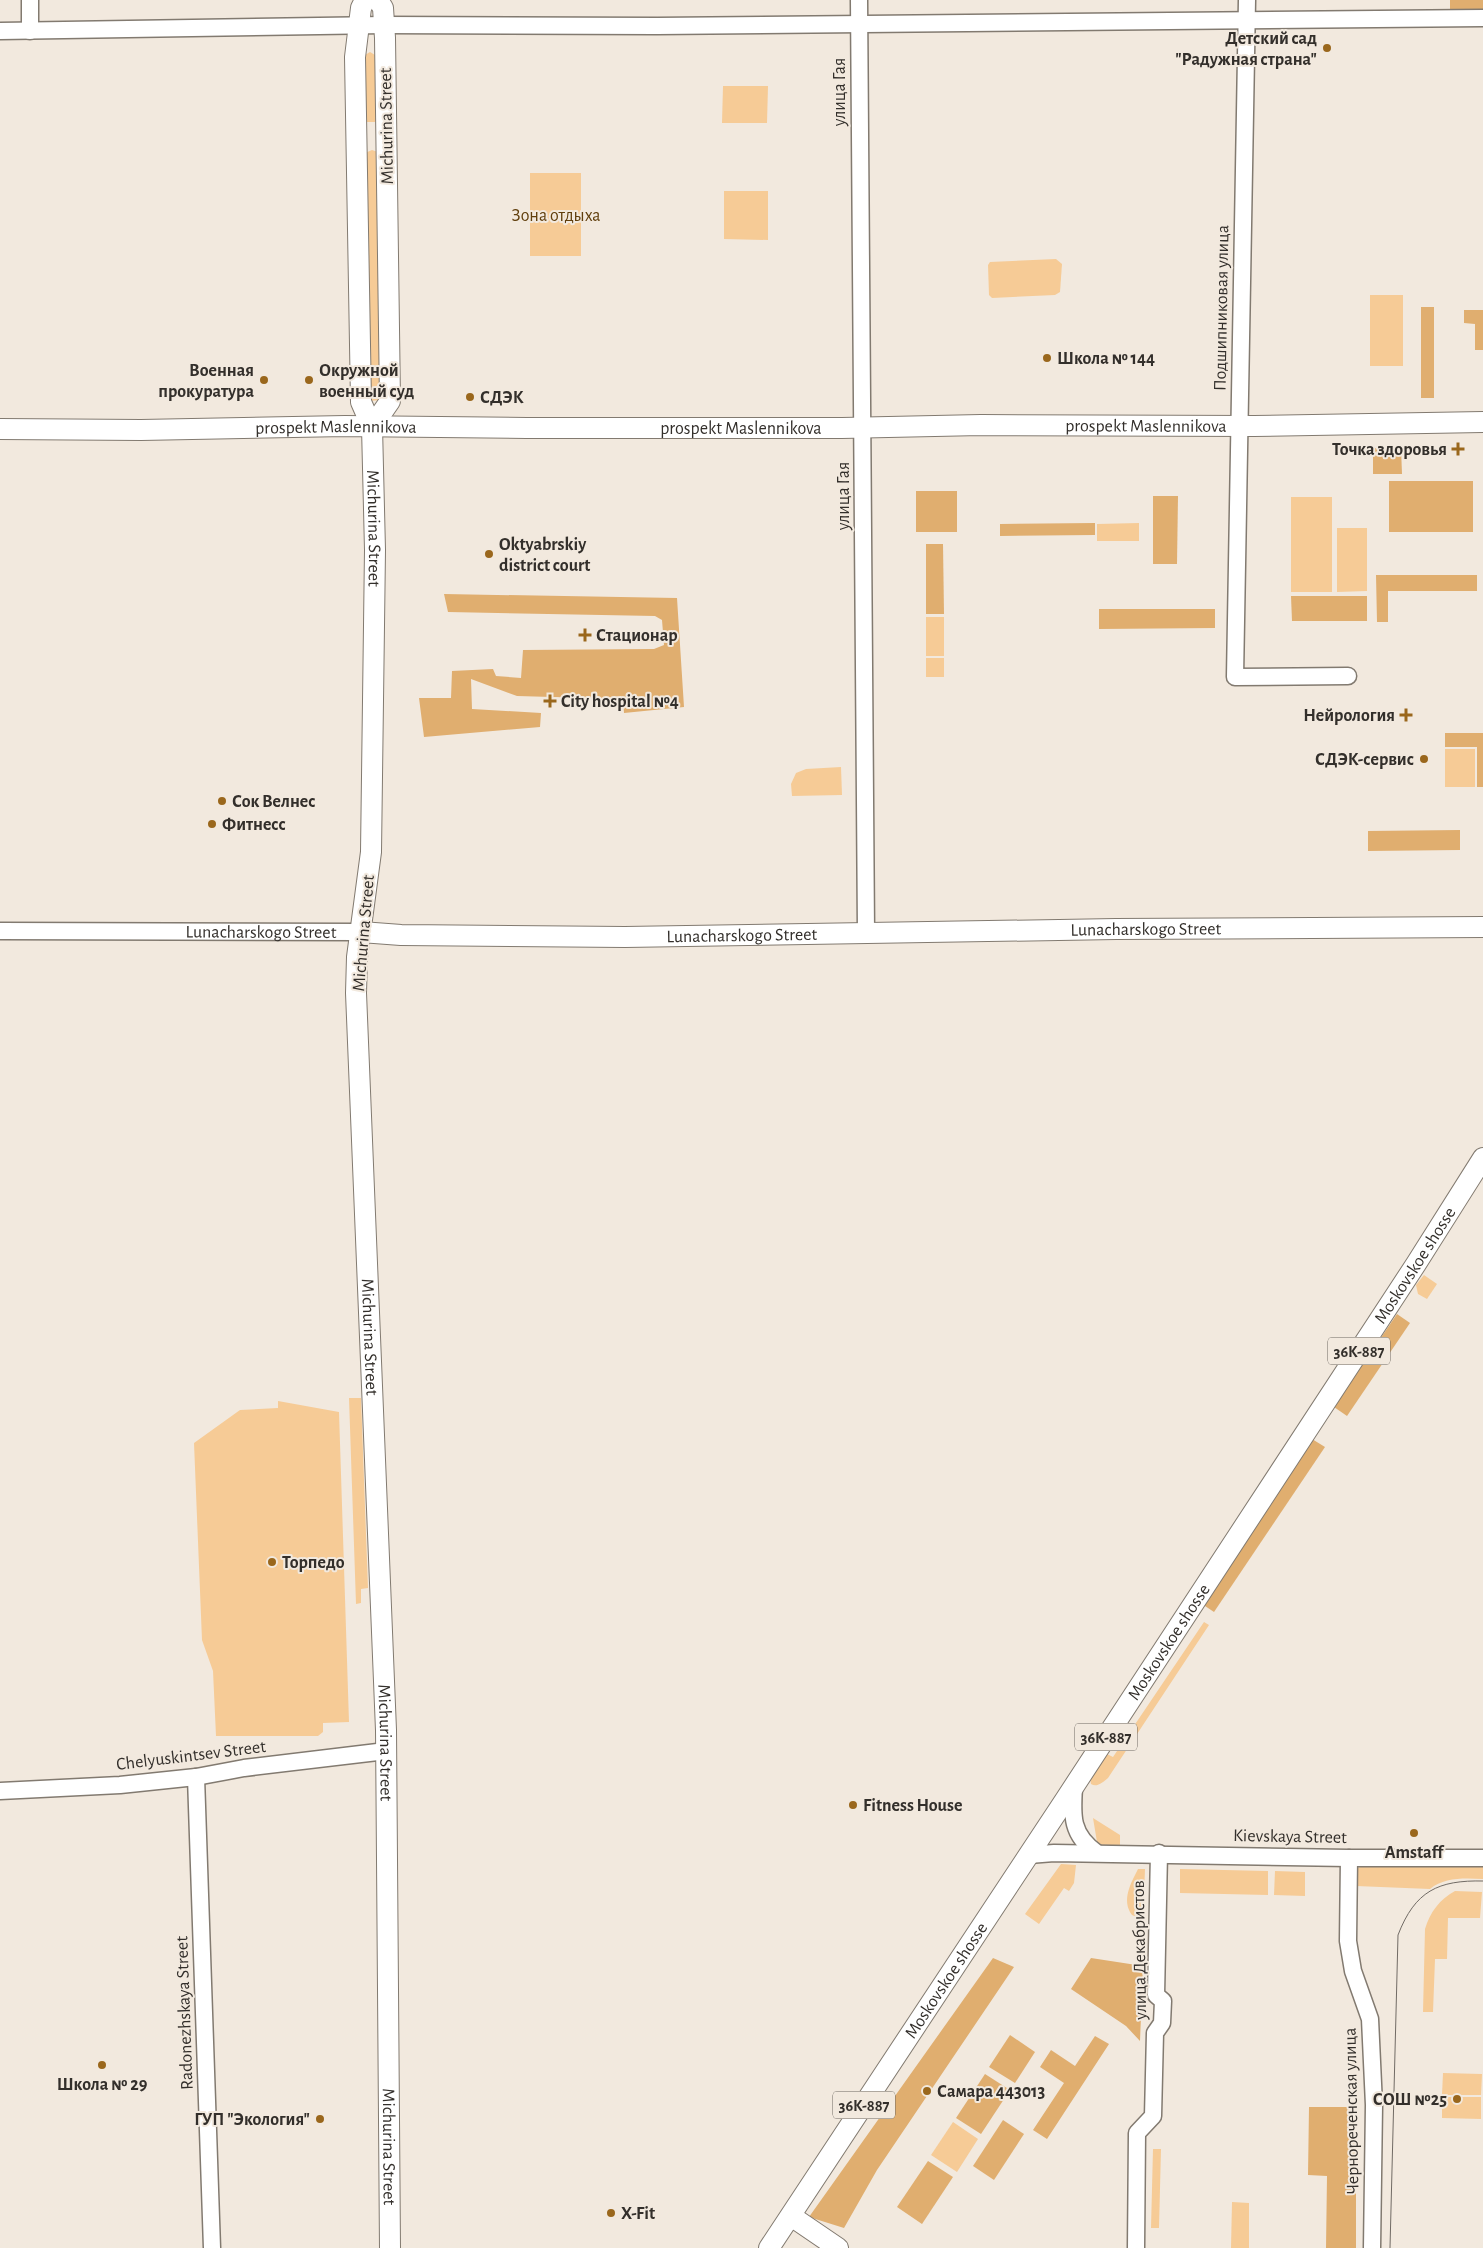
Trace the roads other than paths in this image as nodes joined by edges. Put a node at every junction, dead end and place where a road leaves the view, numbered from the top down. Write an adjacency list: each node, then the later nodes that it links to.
1 (30, 0): 12 (street)
2 (365, 0): 10 (main road, Michurina Street)
3 (378, 0): 8 (main road, Michurina Street)
4 (859, 0): 9 (street, улица Гая)
5 (1247, 0): 7 (street, Подшипниковая улица)
6 (1483, 18): 7 (street)
7 (1247, 19): 9 (street); 14 (street, Подшипниковая улица)
8 (384, 24): 9 (street); 10 (street); 15 (main road, Michurina Street)
9 (859, 24): 16 (street, улица Гая)
10 (358, 26): 12 (street); 15 (main road, Michurina Street)
11 (0, 31): 12 (street)
12 (30, 31)
13 (1483, 422): 14 (main road, prospekt Maslennikova)
14 (1238, 425): 16 (main road, prospekt Maslennikova); 18 (street, Подшипниковая улица)
15 (372, 427): 16 (main road, prospekt Maslennikova); 17 (main road, prospekt Maslennikova); 21 (main road, Michurina Street)
16 (862, 427): 22 (street, улица Гая)
17 (0, 429)
18 (1348, 676)
19 (1479, 928): 22 (main road, Lunacharskogo Street)
20 (0, 931): 21 (street, Lunacharskogo Street)
21 (362, 932): 22 (main road, Lunacharskogo Street); 24 (main road, Michurina Street)
22 (866, 933)
23 (1483, 1158): 26 (main road, Moskovskoe shosse / 36К-887)
24 (386, 1751): 25 (street, Chelyuskintsev Street); 35 (main road, Michurina Street)
25 (196, 1777): 27 (street, Chelyuskintsev Street); 34 (street, Radonezhskaya Street)
26 (1074, 1787): 28 (street); 30 (main road, Moskovskoe shosse / 36К-887)
27 (0, 1791)
28 (1097, 1853): 29 (street, Kievskaya Street); 30 (street, Kievskaya Street)
29 (1159, 1853): 31 (street, Kievskaya Street); 38 (street, улица Декабристов)
30 (1029, 1855): 33 (main road, Moskovskoe shosse / 36К-887)
31 (1349, 1858): 32 (street, Kievskaya Street); 39 (street, Чернореченская улица)
32 (1483, 1858)
33 (790, 2216): 36 (main road, Moskovskoe shosse / 36К-887); 37 (main road)
34 (212, 2248)
35 (390, 2248)
36 (770, 2248)
37 (838, 2248)
38 (1136, 2248)
39 (1372, 2248)

